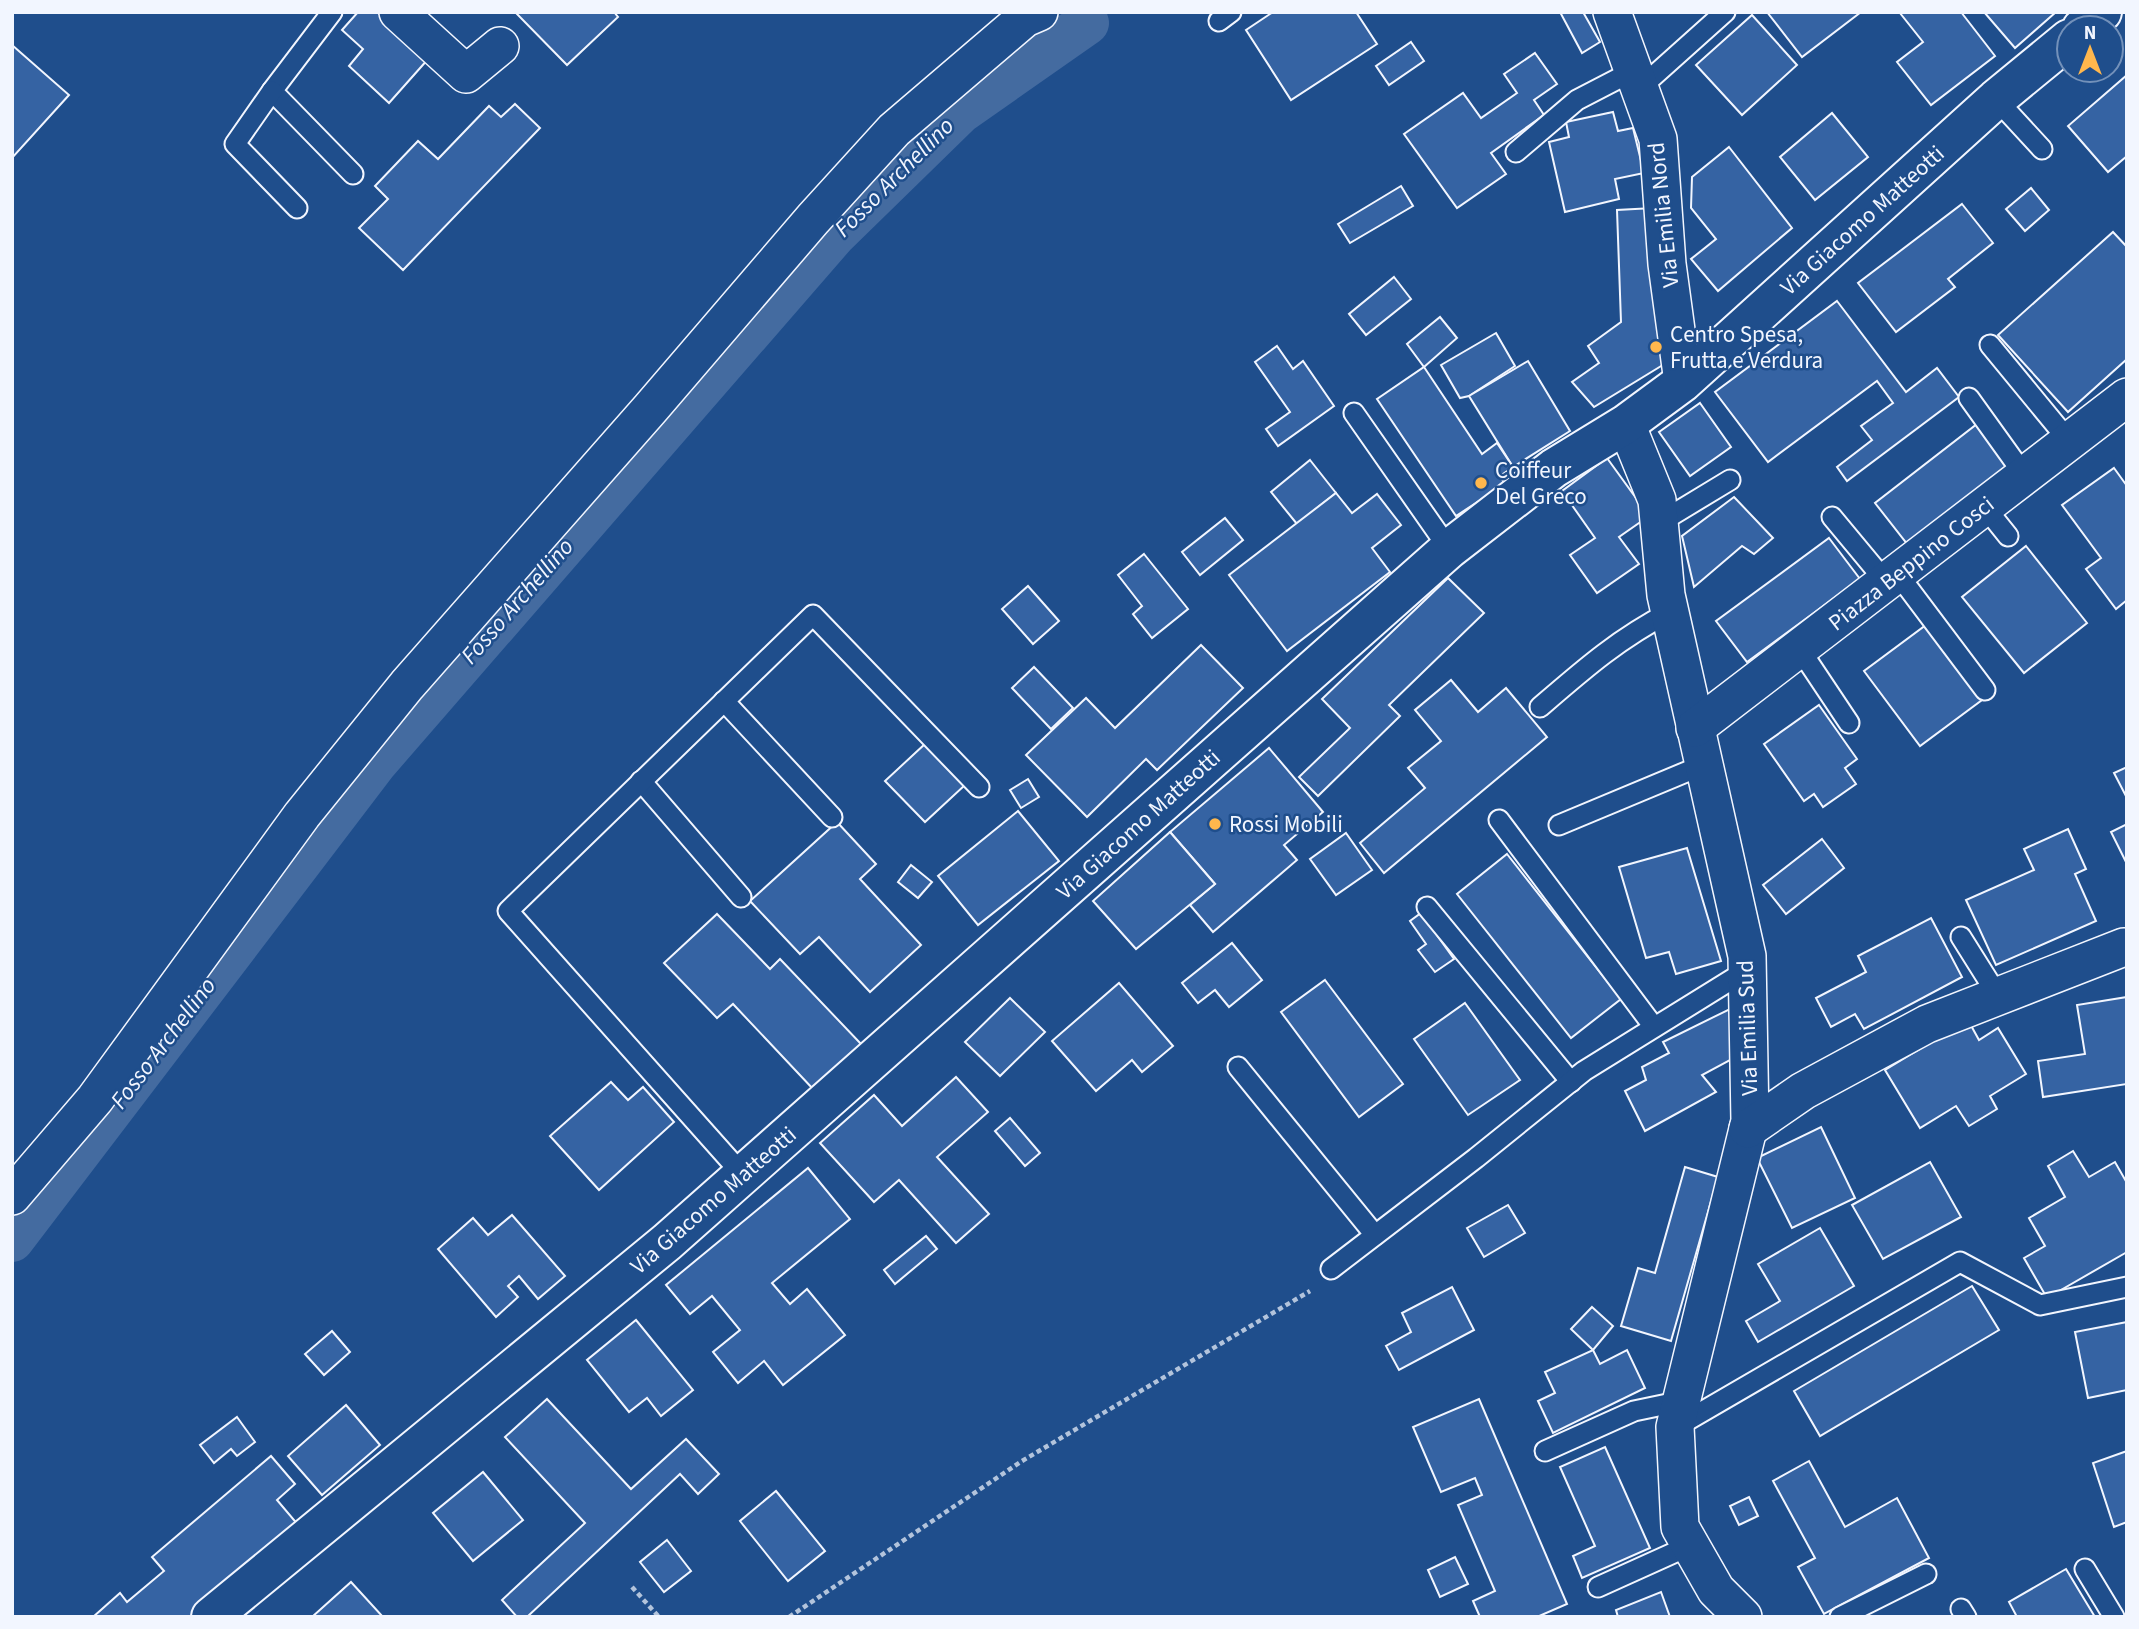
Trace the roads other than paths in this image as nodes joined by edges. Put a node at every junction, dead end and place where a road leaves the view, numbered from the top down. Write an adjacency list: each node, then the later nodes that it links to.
1 (332, 12): 9 (lane)
2 (398, 12): 6 (street)
3 (1039, 12): 54 (street)
4 (1612, 12): 8 (street, Via Emilia Nord)
5 (1725, 12): 8 (lane)
6 (500, 46)
7 (2055, 51): 10 (street, Via Giacomo Matteotti)
8 (1636, 80): 12 (lane); 16 (street, Via Emilia Nord)
9 (272, 91): 13 (lane); 14 (lane)
10 (1996, 99): 11 (lane); 16 (street, Via Giacomo Matteotti)
11 (2042, 149)
12 (1516, 152)
13 (353, 174)
14 (297, 208)
15 (1990, 345): 21 (lane)
16 (1683, 382): 20 (street, Via Giacomo Matteotti)
17 (2127, 397): 21 (street, Piazza Beppino Cosci)
18 (1969, 398): 22 (lane)
19 (1354, 413): 28 (lane)
20 (1626, 424): 26 (street, Via Emilia Sud); 28 (street, Via Giacomo Matteotti)
21 (2069, 441): 22 (street, Piazza Beppino Cosci)
22 (2025, 476): 24 (street, Piazza Beppino Cosci)
23 (1730, 480): 26 (lane)
24 (1984, 506): 27 (lane); 29 (street, Piazza Beppino Cosci)
25 (1832, 517): 29 (lane)
26 (1659, 523): 30 (street, Via Emilia Sud)
27 (2008, 536)
28 (1449, 549): 53 (street, Via Giacomo Matteotti)
29 (1892, 578): 31 (street, Piazza Beppino Cosci); 32 (lane)
30 (1671, 612): 34 (lane); 36 (street, Via Emilia Sud)
31 (1799, 649): 35 (lane); 36 (street, Piazza Beppino Cosci)
32 (1985, 690)
33 (724, 701): 38 (lane); 39 (lane); 40 (lane)
34 (1541, 707)
35 (1849, 723)
36 (1695, 728): 37 (street, Via Emilia Sud)
37 (1703, 765): 42 (lane); 47 (street, Via Emilia Sud)
38 (641, 781): 43 (lane); 53 (lane)
39 (979, 787)
40 (832, 817)
41 (1499, 820): 49 (lane)
42 (1559, 825)
43 (741, 897)
44 (1427, 907): 51 (lane)
45 (1961, 937): 48 (lane)
46 (2126, 943): 48 (street)
47 (1747, 970): 49 (lane); 52 (street, Via Emilia Sud)
48 (1998, 996): 52 (street)
49 (1654, 1027): 51 (lane)
50 (1238, 1067): 55 (lane)
51 (1571, 1082): 55 (lane)
52 (1748, 1129): 58 (street, Via Emilia Sud)
53 (743, 1175): 64 (street, Via Giacomo Matteotti)
54 (12, 1196)
55 (1375, 1235): 56 (lane)
56 (1331, 1269)
57 (2127, 1287): 58 (lane)
58 (1679, 1414): 59 (lane); 60 (street, Via Emilia Sud)
59 (1545, 1451)
60 (1691, 1545): 63 (lane); 65 (street, Via Emilia Sud)
61 (2085, 1569): 67 (lane)
62 (1926, 1573): 66 (lane)
63 (1598, 1587)
64 (211, 1617)
65 (1743, 1617)
66 (1840, 1617)
67 (2114, 1617)

